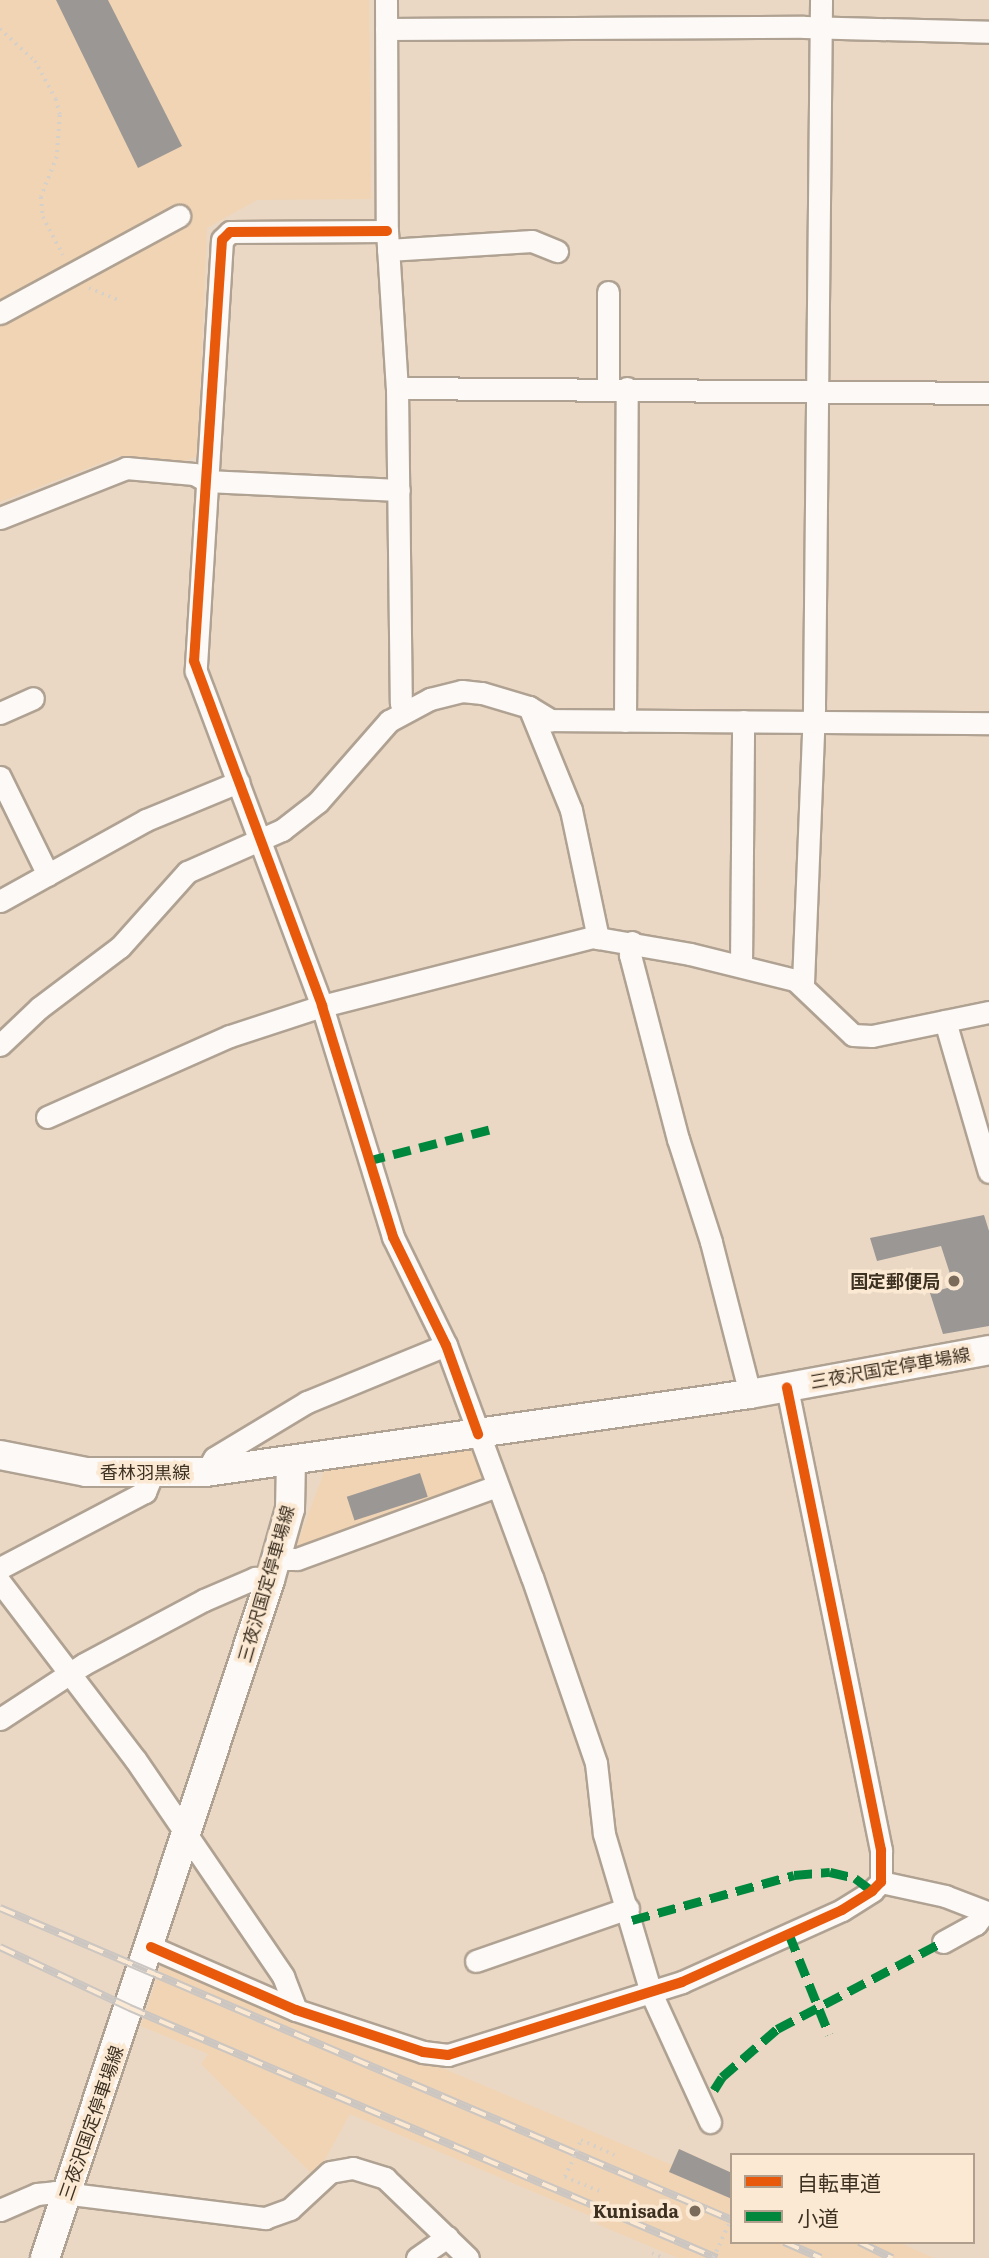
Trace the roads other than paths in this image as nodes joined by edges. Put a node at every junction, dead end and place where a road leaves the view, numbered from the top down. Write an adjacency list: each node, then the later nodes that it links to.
1 (386, 0): 4 (street)
2 (821, 0): 3 (street)
3 (821, 28): 4 (street); 5 (street); 13 (street)
4 (386, 29): 7 (street)
5 (989, 32)
6 (180, 216): 10 (street)
7 (387, 241): 8 (street); 11 (street); 15 (street)
8 (557, 251)
9 (608, 292): 12 (street)
10 (0, 313)
11 (397, 388): 12 (street); 16 (street)
12 (617, 388): 13 (street); 22 (street)
13 (818, 389): 14 (street); 24 (street)
14 (989, 393)
15 (206, 481): 16 (street); 17 (street); 27 (street)
16 (399, 491): 20 (street)
17 (0, 517)
18 (33, 698): 21 (street)
19 (529, 707): 20 (street); 22 (street); 31 (street)
20 (407, 711): 28 (street)
21 (0, 713)
22 (625, 720): 23 (street)
23 (744, 721): 24 (street); 33 (street)
24 (813, 721): 25 (street); 34 (street)
25 (989, 723)
26 (0, 777): 29 (street)
27 (238, 782): 28 (street); 29 (street)
28 (262, 841): 35 (street); 38 (street)
29 (48, 875): 30 (street)
30 (0, 901)
31 (598, 937): 32 (street); 35 (street)
32 (632, 942): 33 (street); 44 (street)
33 (741, 965): 34 (street)
34 (803, 983): 37 (street)
35 (322, 1006): 39 (street); 41 (street)
36 (989, 1012): 37 (street)
37 (945, 1021): 40 (street)
38 (0, 1045)
39 (47, 1117)
40 (989, 1172)
41 (446, 1345): 45 (street); 48 (street)
42 (989, 1350): 43 (main road, 三夜沢国定停車場線)
43 (787, 1387): 44 (main road, 三夜沢国定停車場線); 57 (street)
44 (750, 1394): 45 (main road, 三夜沢国定停車場線)
45 (478, 1434): 47 (main road, 三夜沢国定停車場線); 50 (street)
46 (0, 1455): 49 (main road, 香林羽黒線)
47 (290, 1460): 48 (main road, 香林羽黒線); 52 (main road, 三夜沢国定停車場線)
48 (206, 1472): 49 (main road, 香林羽黒線)
49 (152, 1475): 51 (street)
50 (496, 1486): 52 (street); 58 (street)
51 (0, 1568)
52 (273, 1569): 54 (street); 56 (main road, 三夜沢国定停車場線)
53 (0, 1583): 54 (street)
54 (72, 1671): 55 (street); 56 (street)
55 (0, 1719)
56 (187, 1835): 61 (main road, 三夜沢国定停車場線); 64 (street)
57 (881, 1882): 59 (street); 63 (street)
58 (628, 1908): 62 (street); 63 (street)
59 (987, 1913): 60 (street)
60 (943, 1942)
61 (151, 1947): 64 (street); 66 (main road, 三夜沢国定停車場線)
62 (476, 1961)
63 (650, 1993): 64 (street); 65 (street)
64 (296, 2010)
65 (709, 2122)
66 (66, 2194): 67 (street); 68 (street); 69 (main road, 三夜沢国定停車場線)
67 (0, 2210)
68 (447, 2237): 70 (street); 71 (street)
69 (45, 2258)
70 (417, 2258)
71 (468, 2258)

